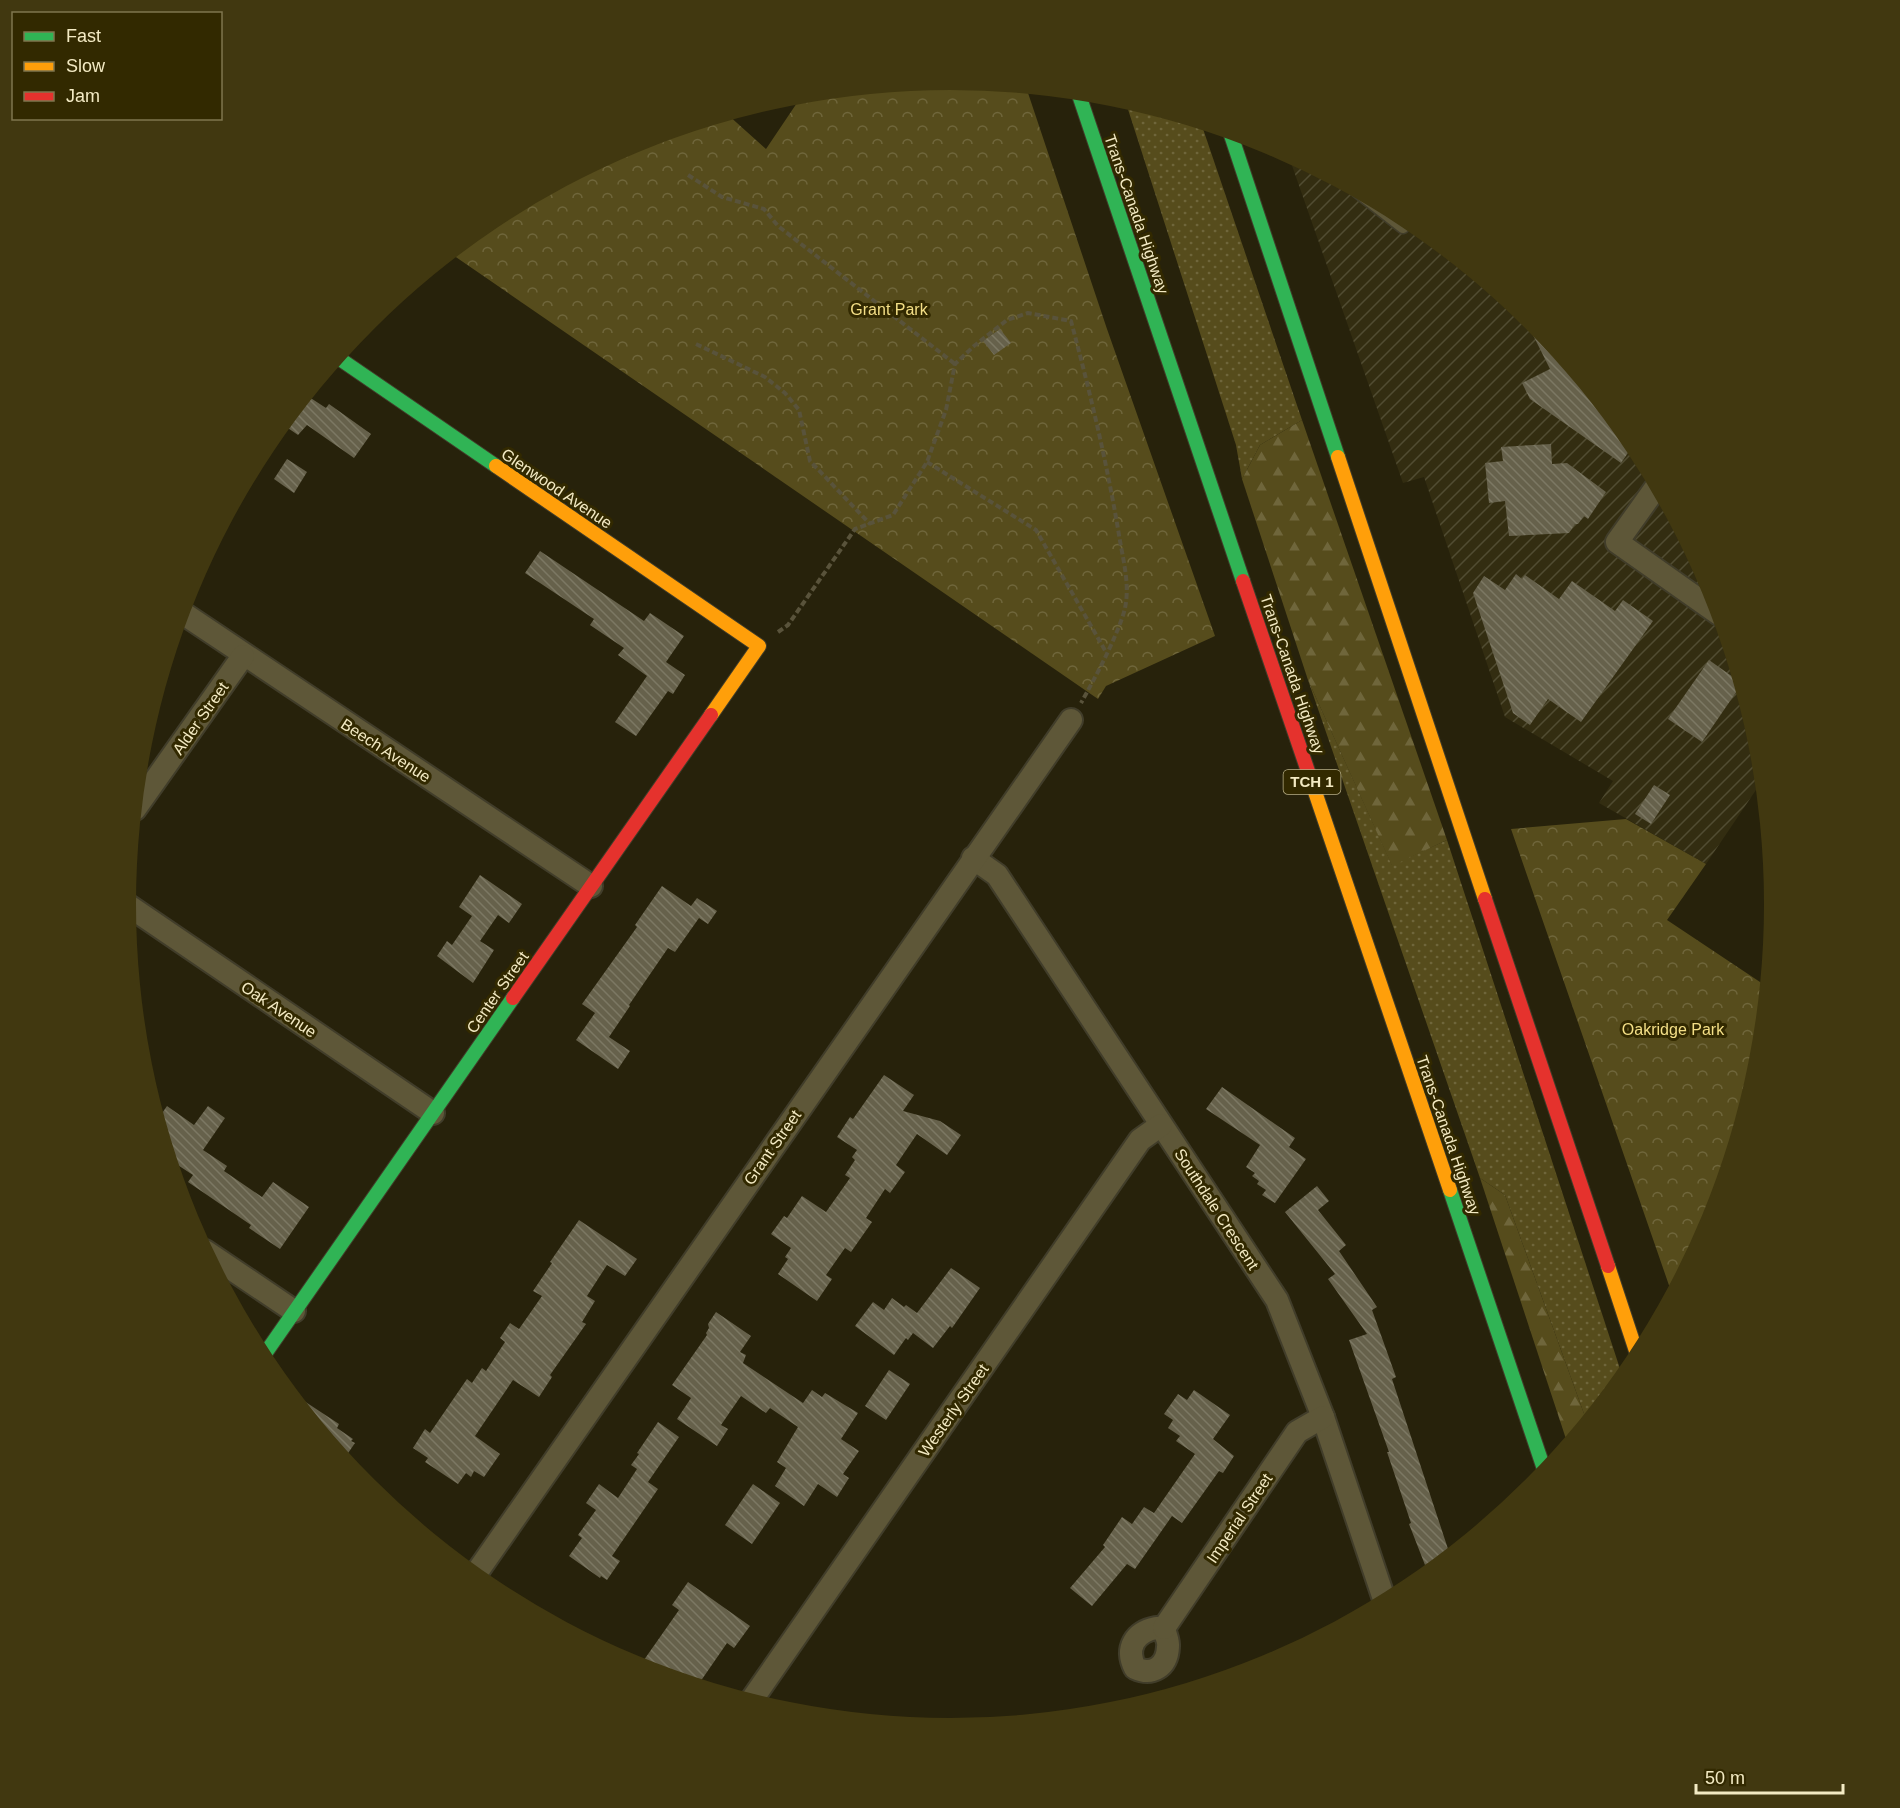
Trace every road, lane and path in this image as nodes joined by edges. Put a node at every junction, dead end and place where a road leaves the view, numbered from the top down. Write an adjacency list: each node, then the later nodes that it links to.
1 (1081, 101): 27 (main road, Trans-Canada Highway / TCH 1)
2 (1233, 141): 24 (main road)
3 (688, 175): 6 (path)
4 (696, 344): 9 (path)
5 (343, 361): 12 (main road, Glenwood Avenue)
6 (955, 364): 7 (path); 13 (path)
7 (927, 462): 9 (path); 13 (path)
8 (1652, 493): 10 (street)
9 (870, 524): 12 (path)
10 (1707, 606)
11 (188, 617): 14 (street, Beech Avenue)
12 (759, 646): 18 (main road, Center Street)
13 (1107, 653): 15 (path)
14 (243, 656): 16 (street, Alder Street); 18 (street, Beech Avenue)
15 (1071, 720): 17 (street, Grant Street)
16 (143, 798)
17 (973, 858): 21 (street, Southdale Crescent); 28 (street, Grant Street)
18 (591, 886): 20 (main road, Center Street)
19 (136, 911): 20 (street, Oak Avenue)
20 (433, 1113): 23 (main road, Center Street)
21 (1161, 1125): 26 (street, Southdale Crescent); 31 (street, Westerly Street)
22 (218, 1260): 23 (street)
23 (294, 1311): 25 (main road, Center Street)
24 (1634, 1345)
25 (268, 1349)
26 (1323, 1418): 29 (street, Southdale Crescent); 30 (street, Imperial Street)
27 (1542, 1463)
28 (480, 1568)
29 (1382, 1593)
30 (1164, 1628)
31 (756, 1694)

